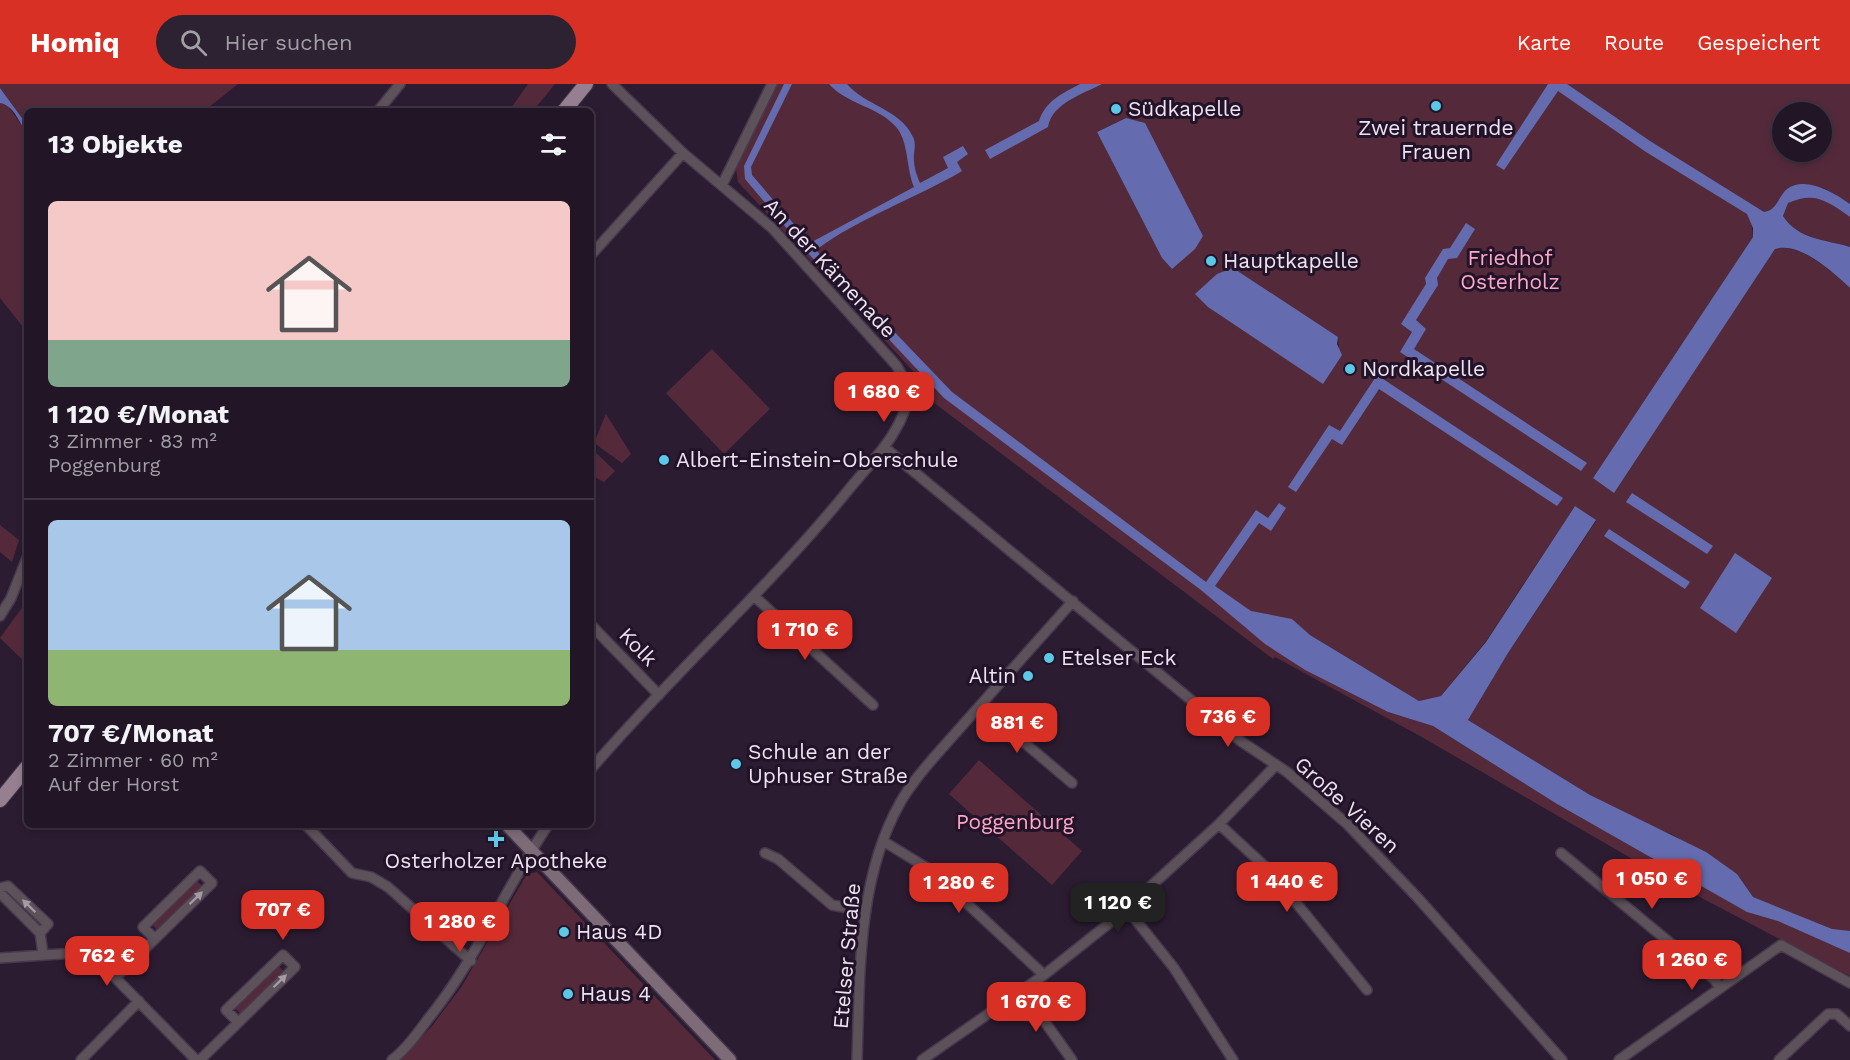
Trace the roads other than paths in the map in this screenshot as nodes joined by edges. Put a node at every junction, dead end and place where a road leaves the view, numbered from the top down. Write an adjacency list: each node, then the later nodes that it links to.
1 (400, 84): 5 (street)
2 (586, 84): 6 (main road)
3 (612, 84): 7 (street, An der Kämenade)
4 (772, 84): 8 (street)
5 (380, 108)
6 (566, 108)
7 (683, 153): 8 (street, An der Kämenade); 9 (street)
8 (722, 185): 10 (street, An der Kämenade)
9 (594, 252)
10 (884, 447): 12 (street, An der Kämenade); 13 (street, Große Vieren)
11 (24, 566): 14 (street)
12 (755, 597): 16 (street, An der Kämenade); 17 (street)
13 (1073, 601): 18 (street, Etelser Straße); 19 (street, Große Vieren)
14 (0, 616)
15 (594, 628): 16 (street, Kolk)
16 (659, 695): 20 (street, An der Kämenade)
17 (873, 705)
18 (981, 706): 22 (street); 28 (street, Etelser Straße)
19 (1276, 765): 24 (street); 58 (street, Große Vieren)
20 (594, 766)
21 (24, 771): 23 (main road)
22 (1072, 783)
23 (0, 800)
24 (1220, 824): 34 (street); 45 (street)
25 (309, 828): 40 (street)
26 (510, 828): 29 (main road)
27 (546, 828): 29 (street)
28 (883, 841): 35 (street, Etelser Straße); 41 (street)
29 (531, 850): 40 (street); 53 (main road)
30 (765, 853): 35 (street)
31 (1561, 853): 44 (street)
32 (0, 888): 36 (street, one-way to 32)
33 (0, 893): 36 (street)
34 (1126, 909): 41 (street); 57 (street)
35 (866, 911): 54 (street, Etelser Straße)
36 (40, 933): 38 (street)
37 (155, 939): 37 (street, one-way to 37); 42 (street)
38 (43, 954): 39 (street); 42 (street)
39 (0, 958)
40 (471, 961): 52 (street)
41 (1044, 975): 46 (street)
42 (116, 977): 47 (street)
43 (1850, 983): 44 (street)
44 (1720, 988): 59 (street)
45 (1367, 990)
46 (1023, 991): 55 (street); 56 (street)
47 (138, 1000): 50 (street); 51 (street)
48 (238, 1022): 48 (street, one-way to 48); 51 (street)
49 (1850, 1026): 60 (street)
50 (81, 1060)
51 (198, 1060)
52 (392, 1060)
53 (730, 1060)
54 (857, 1060)
55 (922, 1060)
56 (1072, 1060)
57 (1233, 1060)
58 (1562, 1060)
59 (1619, 1060)
60 (1779, 1060)

